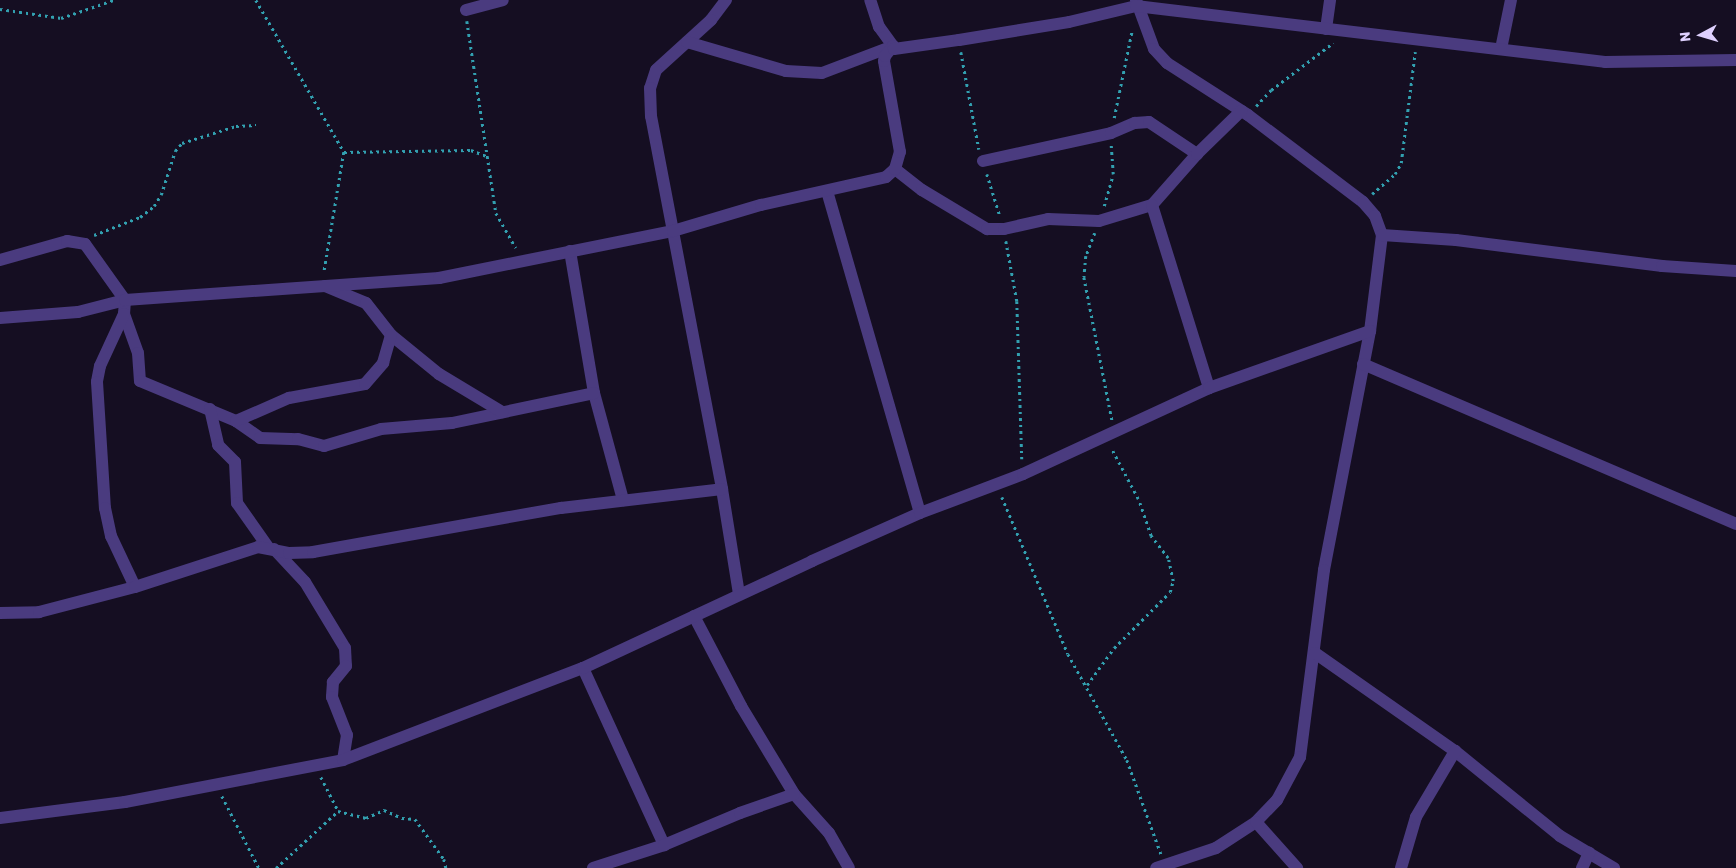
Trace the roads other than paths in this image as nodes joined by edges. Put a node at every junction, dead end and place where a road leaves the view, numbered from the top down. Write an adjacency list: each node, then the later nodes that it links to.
1 (503, 0): 7 (street)
2 (726, 0): 9 (street)
3 (870, 0): 10 (street)
4 (1330, 0): 8 (street)
5 (1511, 0): 11 (street)
6 (1136, 3): 8 (street); 10 (street); 13 (street)
7 (466, 10)
8 (1326, 29): 11 (street)
9 (688, 42): 10 (street); 19 (street)
10 (893, 46): 16 (street)
11 (1501, 49): 12 (street)
12 (1736, 60)
13 (1245, 113): 14 (street); 20 (street)
14 (1197, 154): 15 (street); 18 (street)
15 (983, 161)
16 (895, 169): 17 (street); 18 (street)
17 (827, 191): 19 (street); 38 (street)
18 (1152, 205): 31 (street)
19 (673, 231): 21 (street); 36 (street)
20 (1382, 235): 23 (street); 28 (street)
21 (570, 251): 24 (street); 32 (street)
22 (0, 260): 25 (street)
23 (1736, 270)
24 (322, 285): 25 (street); 29 (street)
25 (125, 300): 26 (street); 27 (street)
26 (124, 314): 33 (street); 41 (street)
27 (0, 318)
28 (1370, 331): 30 (street); 31 (street)
29 (392, 335): 34 (street); 35 (street)
30 (1363, 364): 39 (street); 45 (street)
31 (1209, 388): 38 (street)
32 (594, 393): 34 (street); 37 (street)
33 (210, 409): 35 (street); 40 (street)
34 (502, 412): 35 (street)
35 (236, 420)
36 (722, 489): 37 (street); 42 (street)
37 (623, 500): 40 (street)
38 (920, 513): 42 (street)
39 (1736, 524)
40 (271, 548): 41 (street); 48 (street)
41 (135, 586): 43 (street)
42 (739, 594): 44 (street)
43 (0, 613)
44 (694, 616): 46 (street); 49 (street)
45 (1315, 652): 47 (street); 51 (street)
46 (583, 668): 48 (street); 52 (street)
47 (1455, 751): 53 (street); 60 (street)
48 (343, 760): 50 (street)
49 (794, 794): 52 (street); 57 (street)
50 (0, 818)
51 (1256, 822): 54 (street); 59 (street)
52 (664, 845): 56 (street)
53 (1589, 853): 61 (street); 62 (street)
54 (1194, 855): 55 (street); 58 (street)
55 (1161, 866)
56 (594, 868)
57 (850, 868)
58 (1196, 868)
59 (1297, 868)
60 (1401, 868)
61 (1582, 868)
62 (1614, 868)

